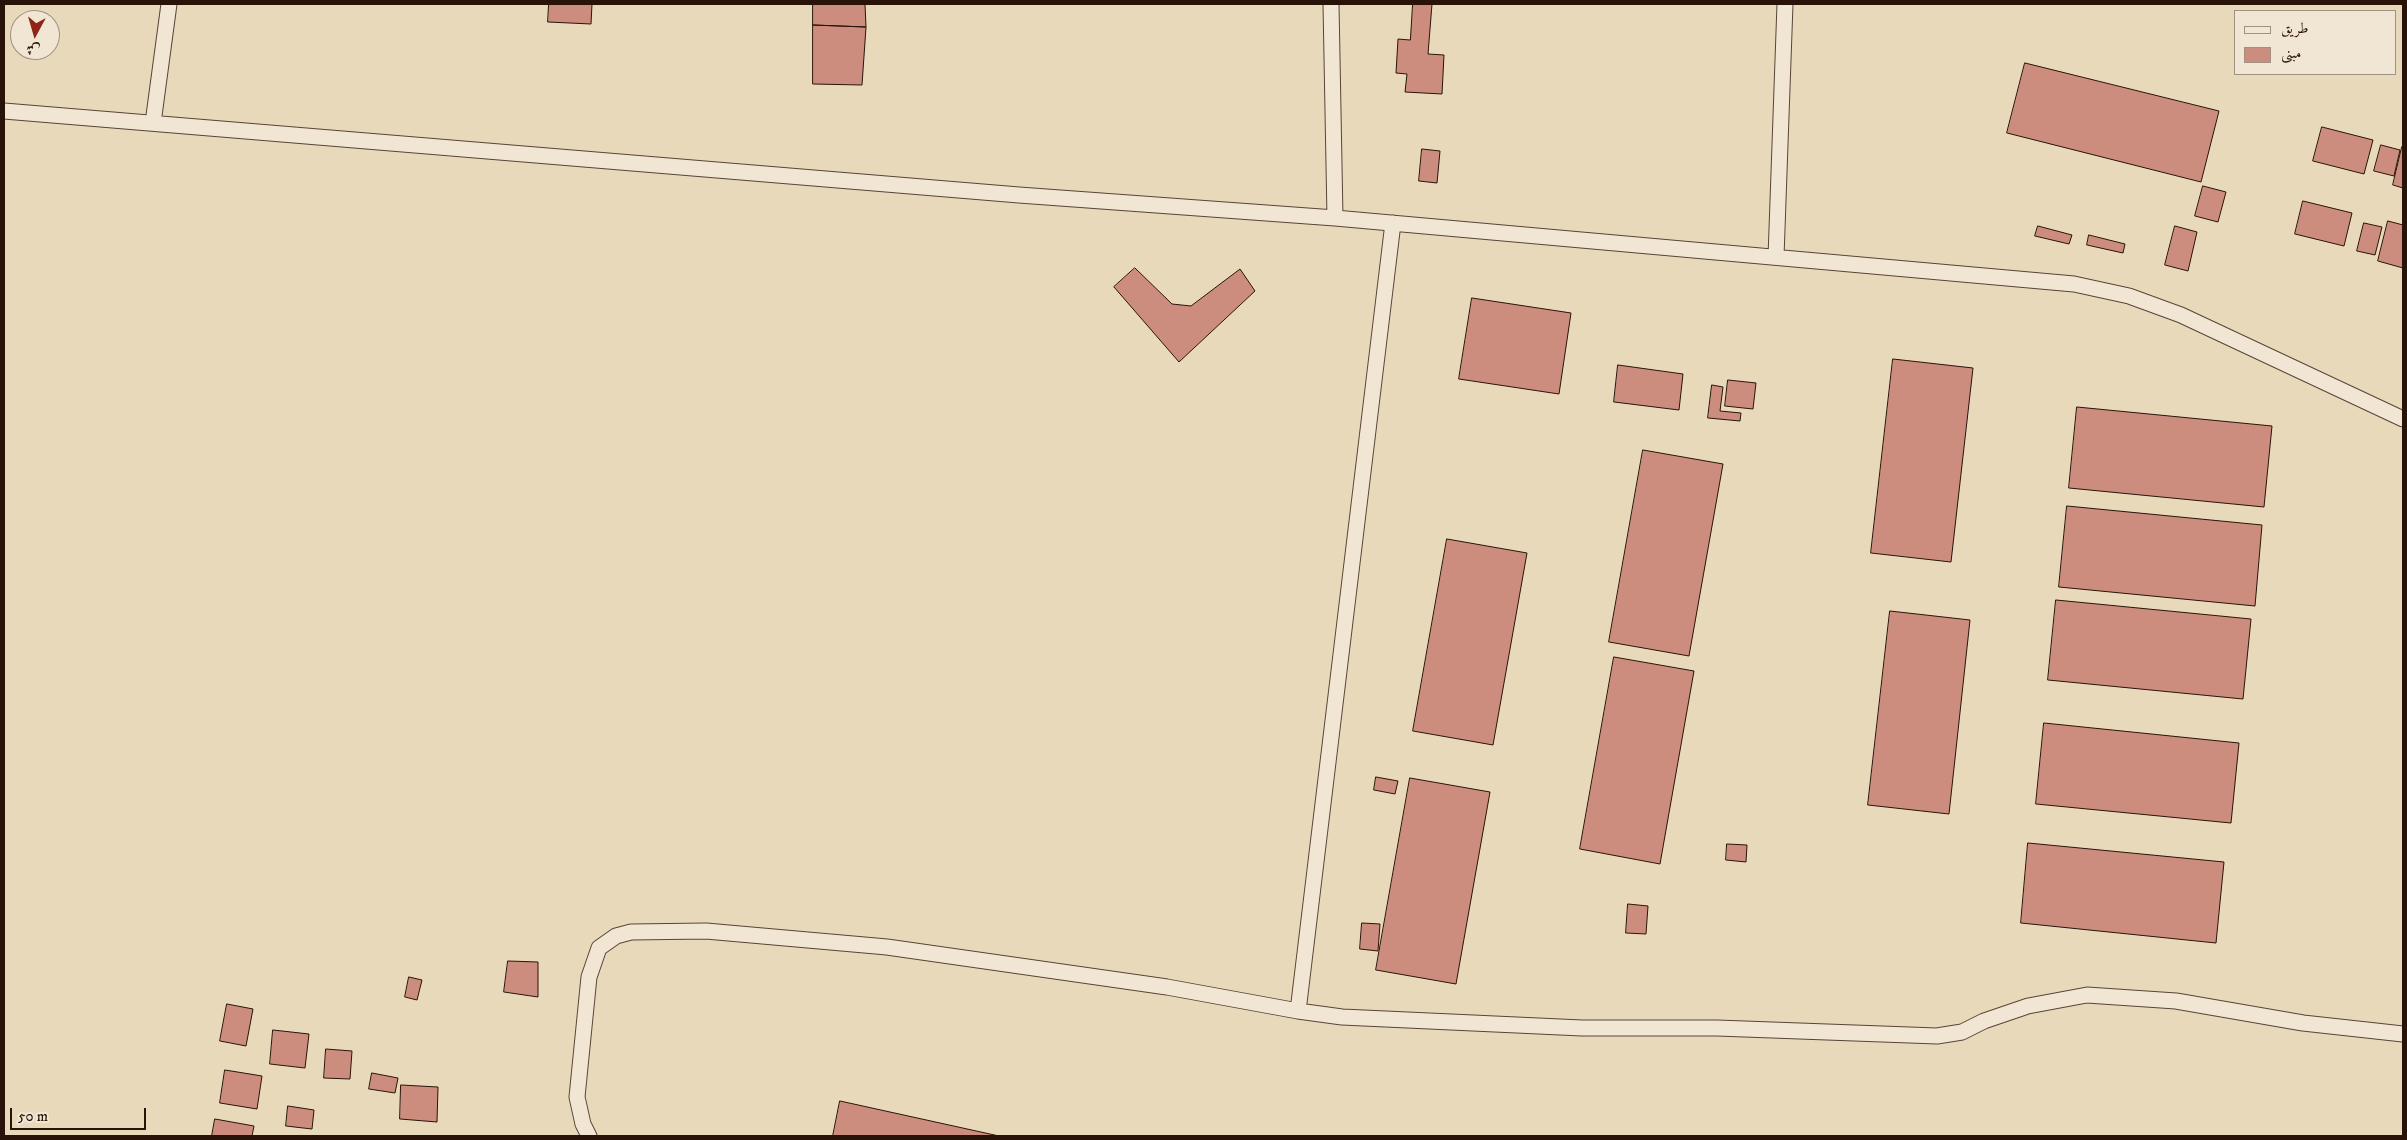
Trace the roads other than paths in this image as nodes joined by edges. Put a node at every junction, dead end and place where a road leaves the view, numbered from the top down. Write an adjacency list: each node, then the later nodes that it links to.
1 (169, 4): 5 (street)
2 (1331, 4): 6 (street)
3 (1785, 4): 8 (street)
4 (4, 111): 5 (street)
5 (153, 123): 6 (street)
6 (1334, 218): 7 (street)
7 (1393, 224): 8 (street); 10 (street)
8 (1776, 257): 9 (street)
9 (2403, 419)
10 (1298, 1011): 11 (street); 12 (street)
11 (2403, 1034)
12 (589, 1136)

